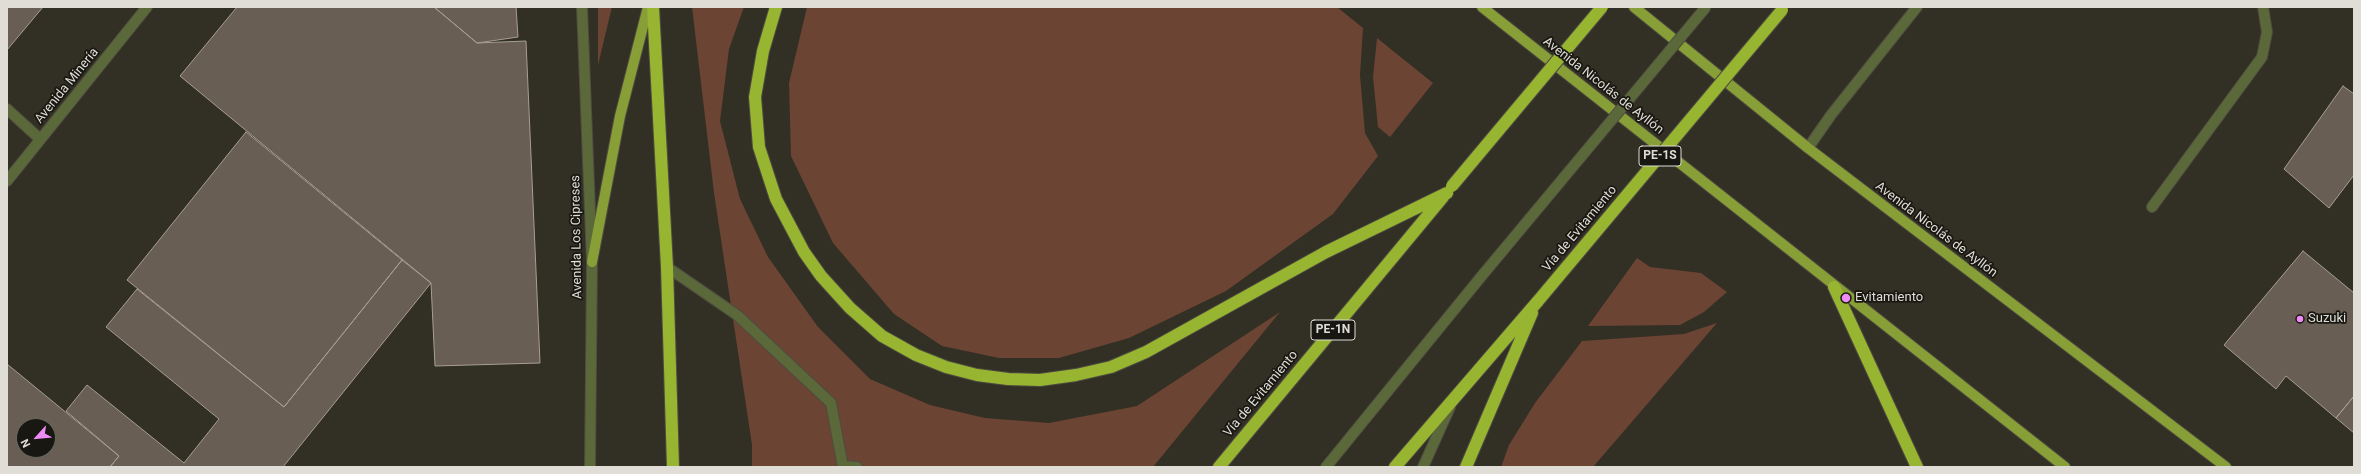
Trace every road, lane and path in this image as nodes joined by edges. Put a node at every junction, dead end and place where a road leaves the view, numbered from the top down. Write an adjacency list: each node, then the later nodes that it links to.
1 (147, 7): 14 (street, Avenida Minería)
2 (582, 7): 20 (street, Avenida Los Cipreses)
3 (648, 7): 20 (main road)
4 (653, 7): 21 (highway)
5 (776, 7): 18 (highway)
6 (1482, 7): 22 (main road, Avenida Nicolás de Ayllón)
7 (1602, 7): 18 (highway, Vía de Evitamiento, bridge)
8 (1634, 7): 15 (main road, Avenida Nicolás de Ayllón)
9 (1706, 7): 30 (street, bridge)
10 (1917, 7): 15 (street)
11 (2263, 7): 19 (street)
12 (1783, 9): 23 (highway, Vía de Evitamiento / PE-1S, bridge)
13 (7, 109): 14 (street)
14 (40, 139): 16 (street, Avenida Minería)
15 (1808, 148): 36 (main road, Avenida Nicolás de Ayllón)
16 (10, 169): 17 (street, Avenida Minería)
17 (7, 181)
18 (1449, 189): 29 (highway, Vía de Evitamiento / PE-1N)
19 (2152, 207)
20 (592, 262): 26 (street, Avenida Los Cipreses)
21 (667, 267): 25 (street); 27 (highway)
22 (1834, 286): 34 (highway); 35 (main road, Avenida Nicolás de Ayllón)
23 (1538, 301): 24 (highway, Vía de Evitamiento); 33 (highway)
24 (1455, 396): 31 (highway, Vía de Evitamiento); 32 (street)
25 (843, 466): 28 (street)
26 (590, 467)
27 (673, 467)
28 (857, 467)
29 (1219, 467)
30 (1326, 467)
31 (1395, 467)
32 (1423, 467)
33 (1466, 467)
34 (1917, 467)
35 (2065, 467)
36 (2226, 467)

